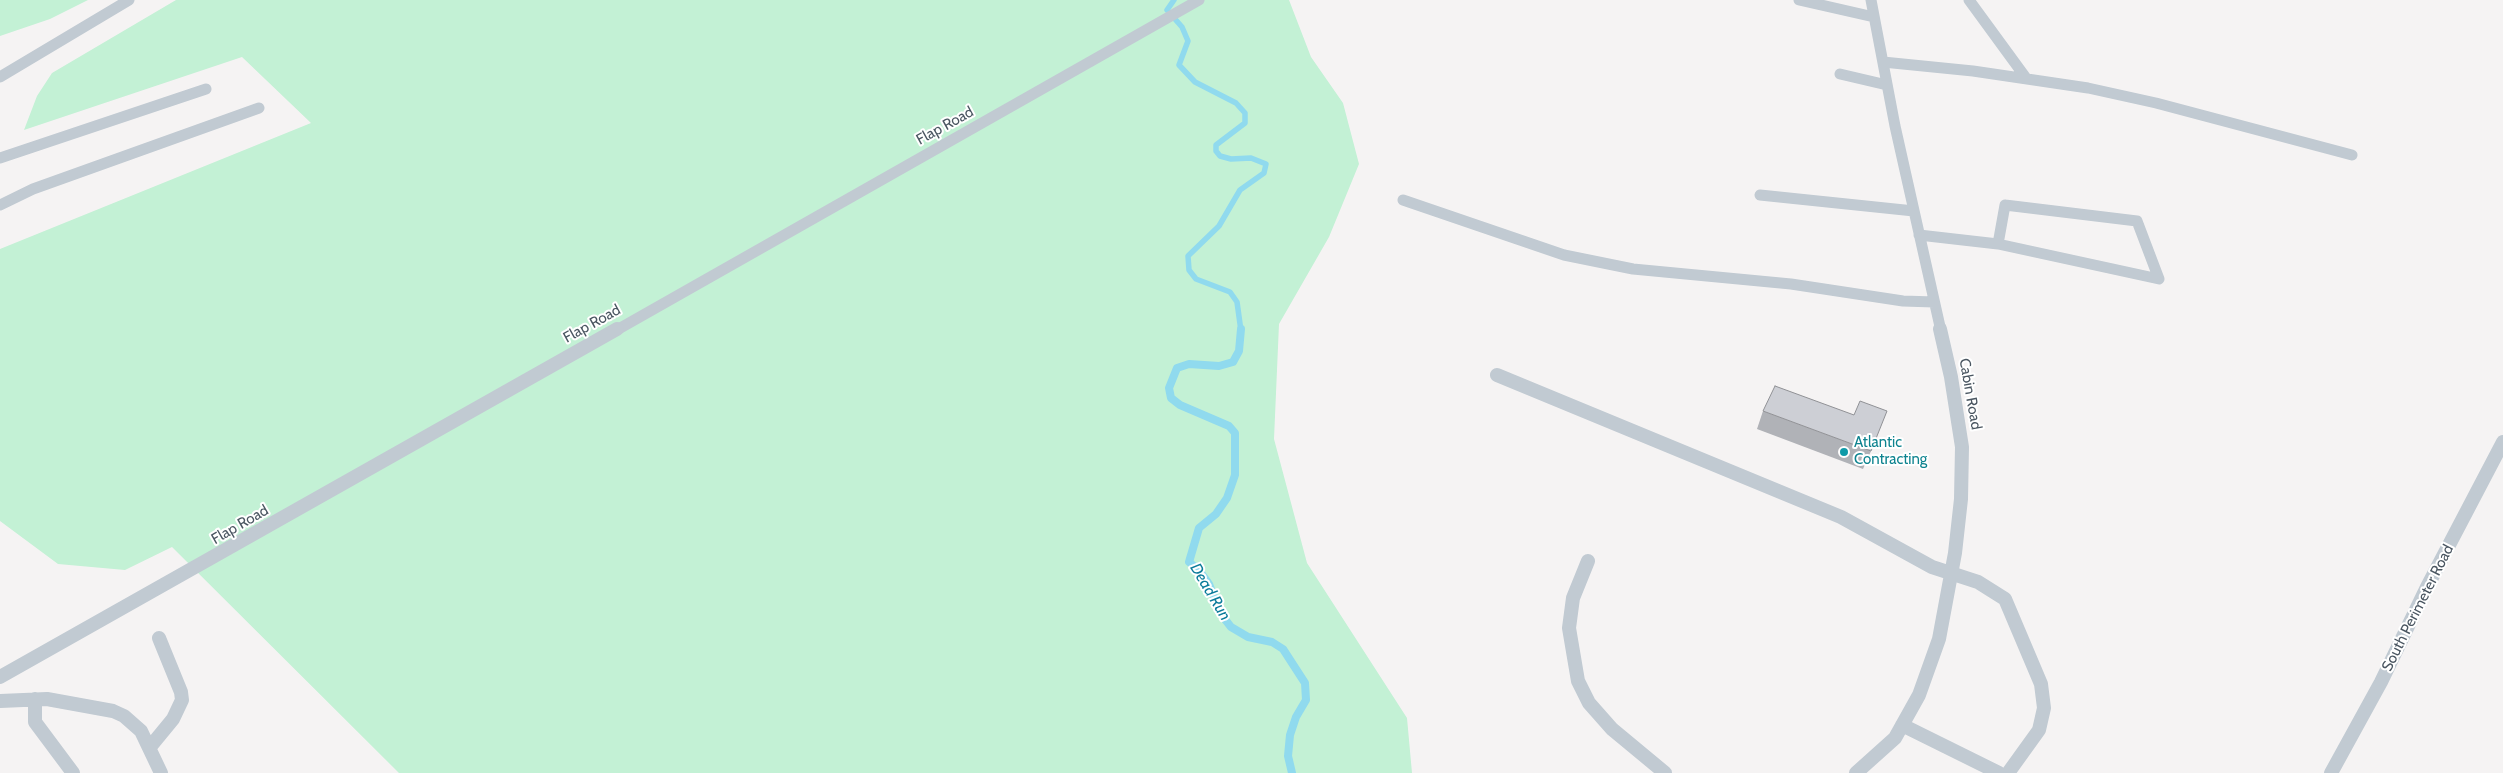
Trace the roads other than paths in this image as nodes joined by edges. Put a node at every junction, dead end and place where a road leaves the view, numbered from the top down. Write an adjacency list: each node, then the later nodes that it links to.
1 (129, 0): 9 (lane)
2 (1199, 0): 28 (lane, Flap Road)
3 (1799, 0): 6 (lane)
4 (1871, 0): 6 (lane, Cabin Road)
5 (1970, 0): 10 (lane)
6 (1874, 17): 7 (lane, Cabin Road)
7 (1883, 62): 10 (lane); 11 (lane, Cabin Road)
8 (1840, 74): 11 (lane)
9 (0, 76)
10 (2026, 78): 14 (lane)
11 (1887, 85): 19 (lane, Cabin Road)
12 (206, 89): 15 (lane)
13 (259, 108): 18 (lane)
14 (2352, 155)
15 (0, 158)
16 (1760, 195): 19 (lane)
17 (1403, 200): 22 (lane)
18 (0, 205)
19 (1914, 211): 20 (lane, Cabin Road)
20 (1920, 234): 21 (lane); 22 (lane, Cabin Road)
21 (1998, 244): 21 (lane)
22 (1934, 302): 26 (lane, Cabin Road)
23 (1497, 375): 26 (lane)
24 (2503, 442): 39 (lane, South Perimeter Road)
25 (1588, 562): 35 (lane)
26 (1950, 574): 31 (lane, Cabin Road); 38 (lane)
27 (160, 638): 32 (lane)
28 (0, 677)
29 (35, 698): 30 (lane); 32 (lane); 33 (lane)
30 (0, 701)
31 (1902, 725): 36 (lane, Cabin Road); 37 (lane)
32 (150, 747): 34 (lane)
33 (73, 773)
34 (162, 773)
35 (1665, 773)
36 (1856, 773)
37 (1999, 773)
38 (2008, 773)
39 (2331, 773)

